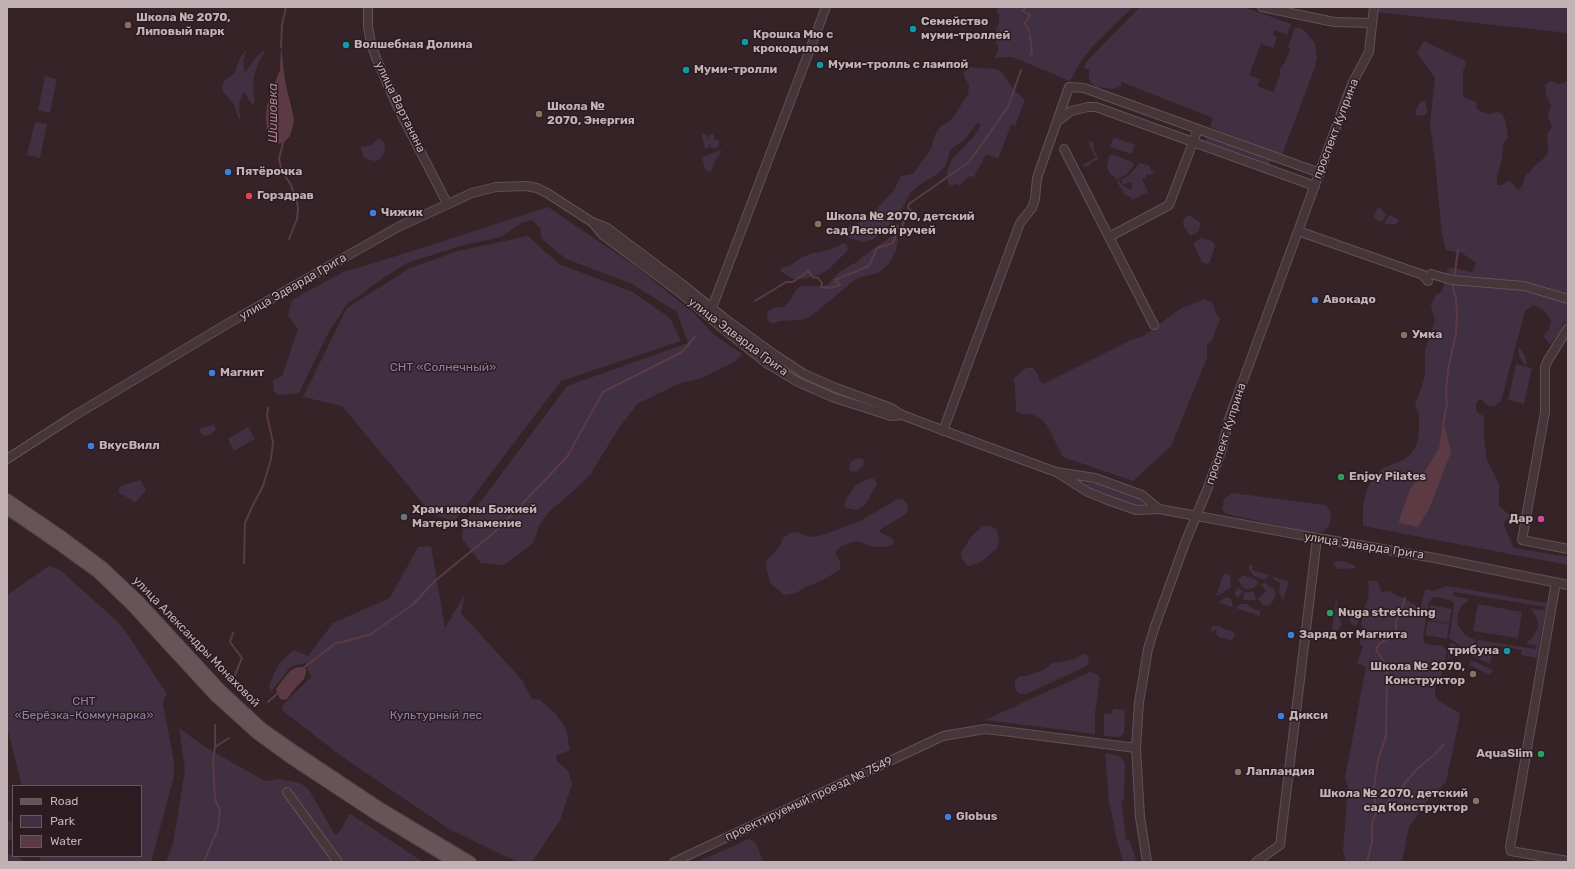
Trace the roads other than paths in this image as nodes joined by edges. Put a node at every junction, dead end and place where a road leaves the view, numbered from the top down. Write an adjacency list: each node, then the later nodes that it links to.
1 (368, 7): 12 (street, улица Вартаняна)
2 (826, 7): 17 (street)
3 (1262, 7): 5 (street)
4 (1374, 7): 5 (street, проспект Куприна)
5 (1373, 20): 10 (street, проспект Куприна)
6 (1058, 121): 7 (street); 8 (street); 22 (street)
7 (1198, 129): 8 (street); 10 (street)
8 (1193, 142): 11 (street); 15 (street)
9 (1064, 149): 15 (street)
10 (1320, 173): 11 (street, проспект Куприна)
11 (1315, 186): 14 (street, проспект Куприна)
12 (447, 203): 13 (street, улица Эдварда Грига); 23 (street, улица Эдварда Грига)
13 (592, 222): 17 (street, улица Эдварда Грига); 18 (street, улица Эдварда Грига)
14 (1298, 231): 16 (street); 28 (street, проспект Куприна)
15 (1109, 237): 19 (street)
16 (1568, 299)
17 (712, 309): 18 (street); 21 (street, улица Эдварда Грига)
18 (708, 316): 21 (street, улица Эдварда Грига)
19 (1154, 325)
20 (1568, 328): 30 (street)
21 (902, 415): 22 (street, улица Эдварда Грига)
22 (943, 431): 24 (street, улица Эдварда Грига)
23 (7, 459)
24 (1056, 472): 27 (street, улица Эдварда Грига); 27 (street, улица Эдварда Грига)
25 (7, 499): 38 (main road, улица Александры Монаховой)
26 (7, 509): 37 (main road, улица Александры Монаховой)
27 (1159, 509): 28 (street, улица Эдварда Грига)
28 (1196, 517): 29 (street, улица Эдварда Грига); 33 (street, проспект Куприна)
29 (1317, 538): 31 (street, улица Эдварда Грига); 41 (street)
30 (1568, 549)
31 (1556, 582): 32 (street, улица Эдварда Грига); 35 (street)
32 (1568, 585)
33 (1136, 748): 39 (street, проектируемый проезд № 7549); 40 (street, проспект Куприна)
34 (287, 792): 36 (street)
35 (1568, 861)
36 (338, 862)
37 (454, 862)
38 (471, 862)
39 (674, 862)
40 (1147, 862)
41 (1256, 862)

